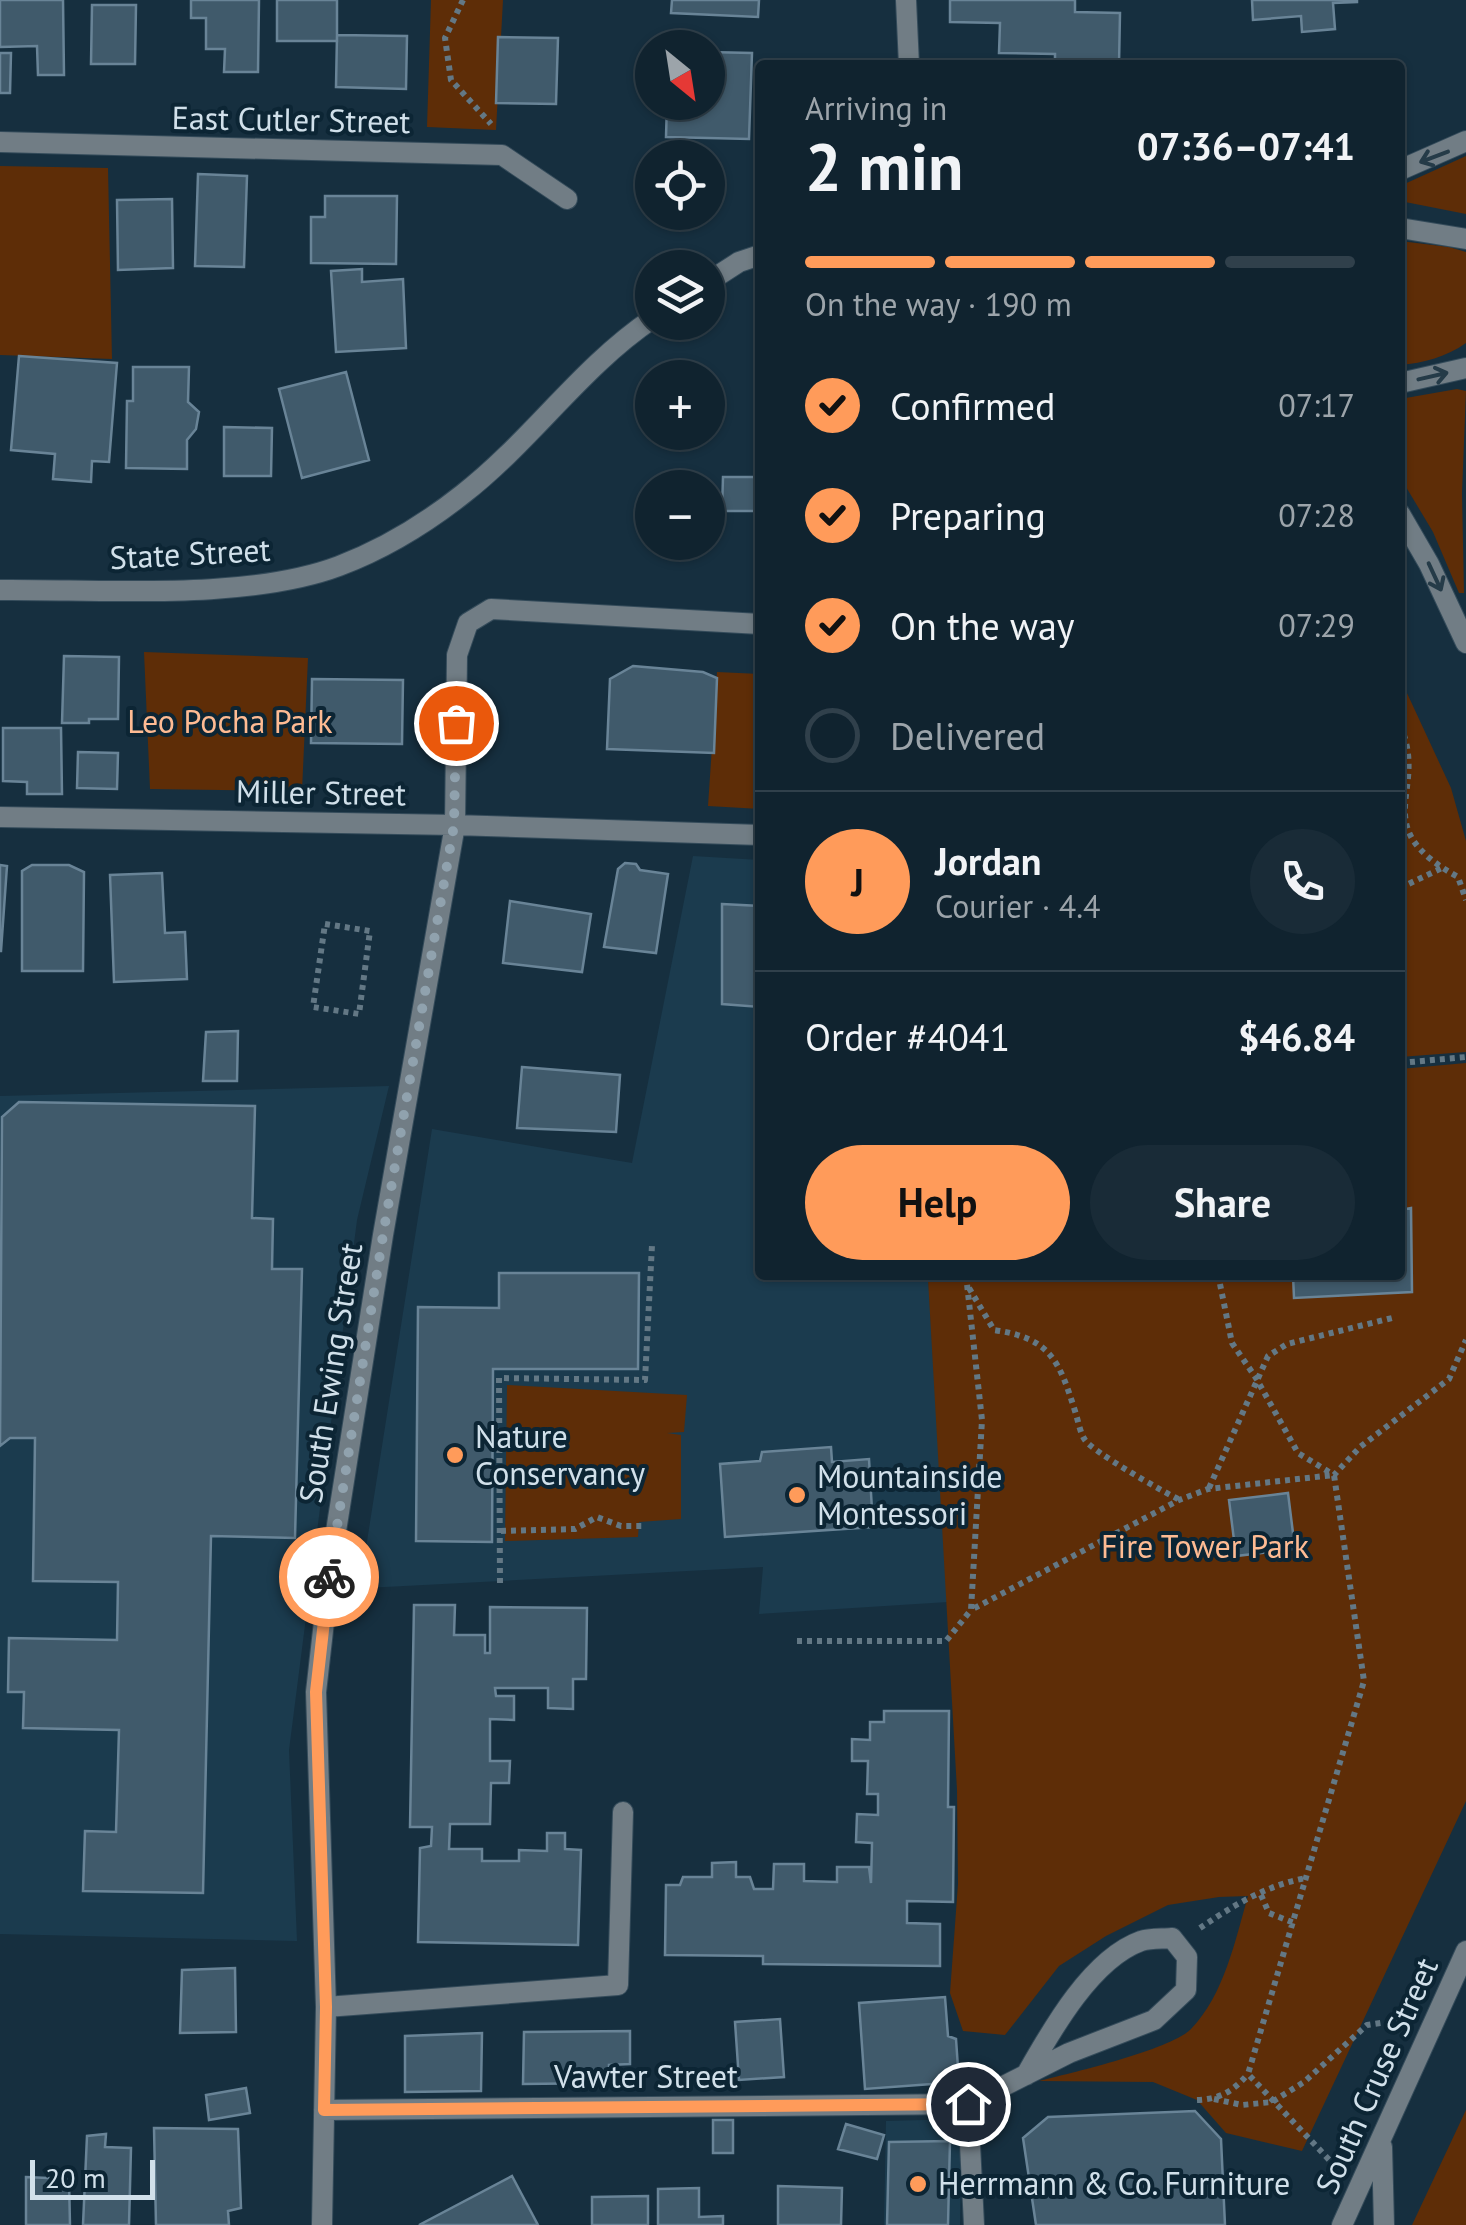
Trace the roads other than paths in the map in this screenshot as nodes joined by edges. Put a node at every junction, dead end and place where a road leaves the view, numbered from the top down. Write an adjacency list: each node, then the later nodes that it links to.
1 (906, 0): 2 (street)
2 (908, 60)
3 (0, 142): 6 (street, East Cutler Street)
4 (1466, 142): 5 (street, one-way to 5)
5 (1405, 168)
6 (567, 198)
7 (1405, 229): 8 (street)
8 (1466, 239)
9 (755, 257): 10 (street)
10 (725, 271)
11 (635, 330): 15 (street, State Street)
12 (1466, 368): 13 (street, one-way to 12)
13 (1405, 383)
14 (1405, 523): 17 (street, one-way to 17)
15 (0, 590)
16 (755, 624): 19 (street, South Ewing Street)
17 (1466, 643)
18 (0, 818): 19 (street, Miller Street)
19 (454, 825): 20 (street, Miller Street); 23 (street, South Ewing Street)
20 (755, 835)
21 (623, 1812): 23 (street)
22 (1466, 1951): 27 (street, South Cruse Street)
23 (326, 2007): 26 (street, South Ewing Street)
24 (1026, 2075): 24 (street); 25 (street)
25 (968, 2104): 26 (street, Vawter Street); 29 (street)
26 (324, 2110): 28 (street, South Ewing Street)
27 (1382, 2141): 30 (street, South Cruse Street); 31 (street)
28 (322, 2225)
29 (974, 2225)
30 (1342, 2225)
31 (1384, 2225)

